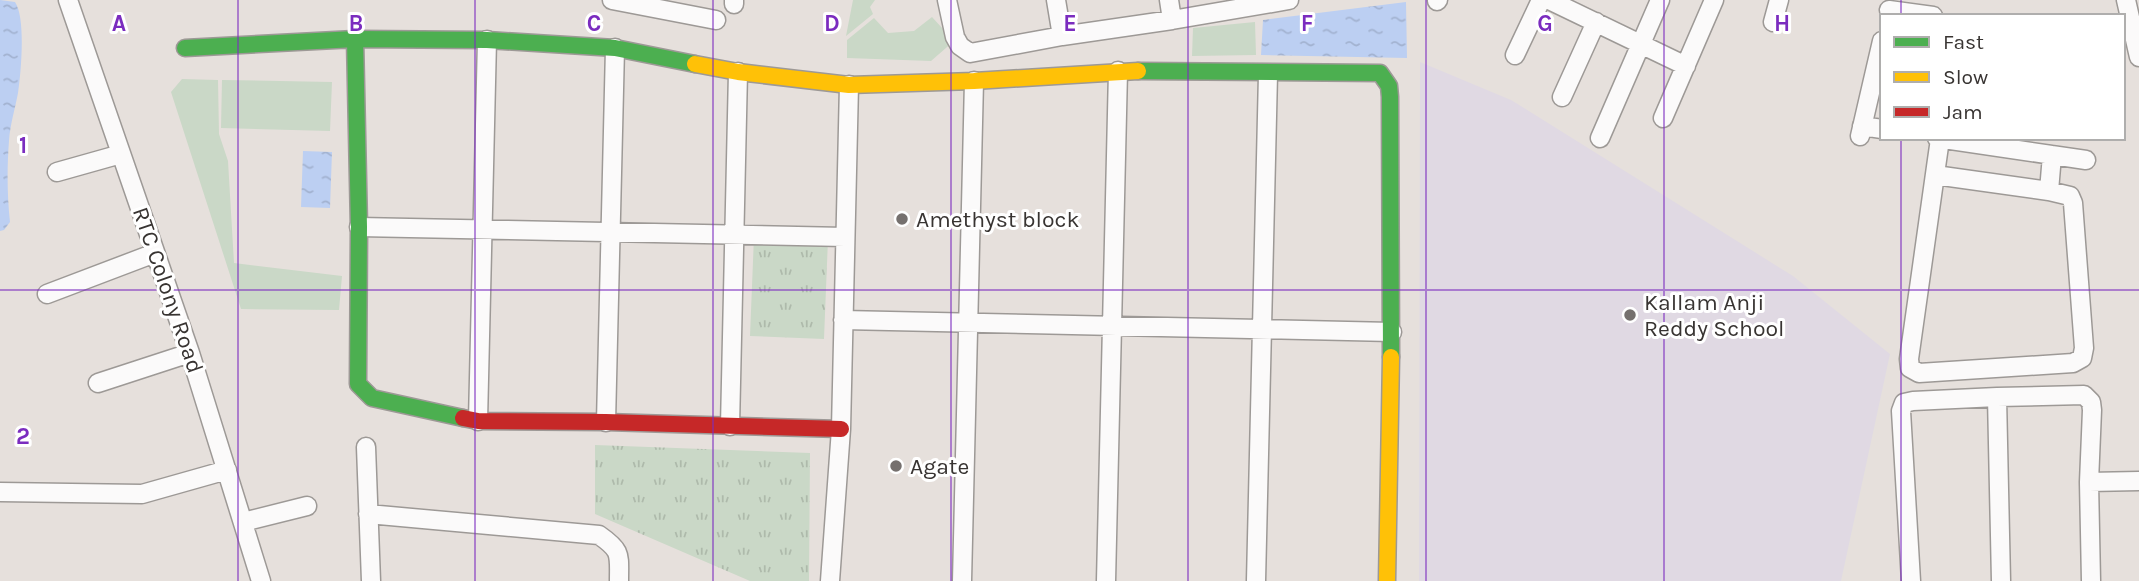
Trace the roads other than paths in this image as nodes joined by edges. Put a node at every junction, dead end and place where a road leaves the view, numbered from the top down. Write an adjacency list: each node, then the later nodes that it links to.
1 (68, 0): 40 (street, RTC Colony Road)
2 (612, 0): 15 (street)
3 (947, 0): 19 (street)
4 (1056, 0): 19 (street)
5 (1169, 0): 16 (street)
6 (1289, 0): 16 (street)
7 (1541, 0): 26 (street)
8 (1549, 0): 17 (street)
9 (1660, 0): 22 (street)
10 (1714, 0): 28 (street)
11 (1779, 0): 18 (street)
12 (2131, 6): 27 (street)
13 (1889, 9): 14 (street)
14 (1920, 14)
15 (716, 20)
16 (1172, 20): 19 (street)
17 (1596, 22): 22 (street); 34 (street)
18 (1773, 22)
19 (1062, 36)
20 (355, 39): 21 (street); 23 (street); 46 (street)
21 (486, 40): 24 (street); 47 (street)
22 (1640, 43): 28 (street); 37 (street)
23 (185, 48)
24 (615, 48): 30 (street); 48 (street)
25 (1880, 50): 36 (street)
26 (1515, 55)
27 (2139, 57)
28 (1686, 66): 35 (street)
29 (1118, 71): 31 (street); 32 (street); 55 (street)
30 (738, 72): 33 (street); 49 (street)
31 (1268, 74): 56 (street); 57 (street)
32 (974, 81): 33 (street); 54 (street)
33 (849, 85): 50 (street)
34 (1562, 97)
35 (1663, 118)
36 (1880, 129)
37 (1600, 138)
38 (1938, 140): 44 (street)
39 (1945, 140): 41 (street)
40 (121, 154): 43 (street); 51 (street, RTC Colony Road)
41 (2052, 155): 42 (street); 45 (street)
42 (2086, 160)
43 (57, 172)
44 (1935, 176): 45 (street); 45 (street)
45 (2049, 191)
46 (359, 227): 47 (street); 61 (street)
47 (482, 230): 48 (street); 61 (street)
48 (610, 232): 49 (street); 62 (street)
49 (734, 235): 50 (street); 63 (street)
50 (845, 237): 53 (street)
51 (155, 253): 52 (street); 58 (street, RTC Colony Road)
52 (47, 294)
53 (844, 320): 54 (street); 64 (street)
54 (968, 323): 55 (street); 77 (street)
55 (1112, 326): 56 (street); 78 (street)
56 (1263, 329): 57 (street); 79 (street)
57 (1392, 332): 80 (street)
58 (190, 353): 59 (street); 66 (street, RTC Colony Road)
59 (98, 383)
60 (1997, 397): 68 (street); 81 (street); 82 (street)
61 (478, 421): 62 (street)
62 (606, 422): 63 (street)
63 (730, 426): 64 (street)
64 (841, 429): 76 (street)
65 (366, 447): 71 (street)
66 (227, 470): 69 (street); 72 (street, RTC Colony Road)
67 (2139, 481): 68 (street)
68 (2089, 482): 83 (street)
69 (0, 492)
70 (307, 506): 72 (street)
71 (368, 514): 74 (street); 75 (street)
72 (243, 522): 73 (street, RTC Colony Road)
73 (261, 581)
74 (371, 581)
75 (619, 581)
76 (830, 581)
77 (962, 581)
78 (1106, 581)
79 (1256, 581)
80 (1387, 581)
81 (1910, 581)
82 (2001, 581)
83 (2091, 581)

